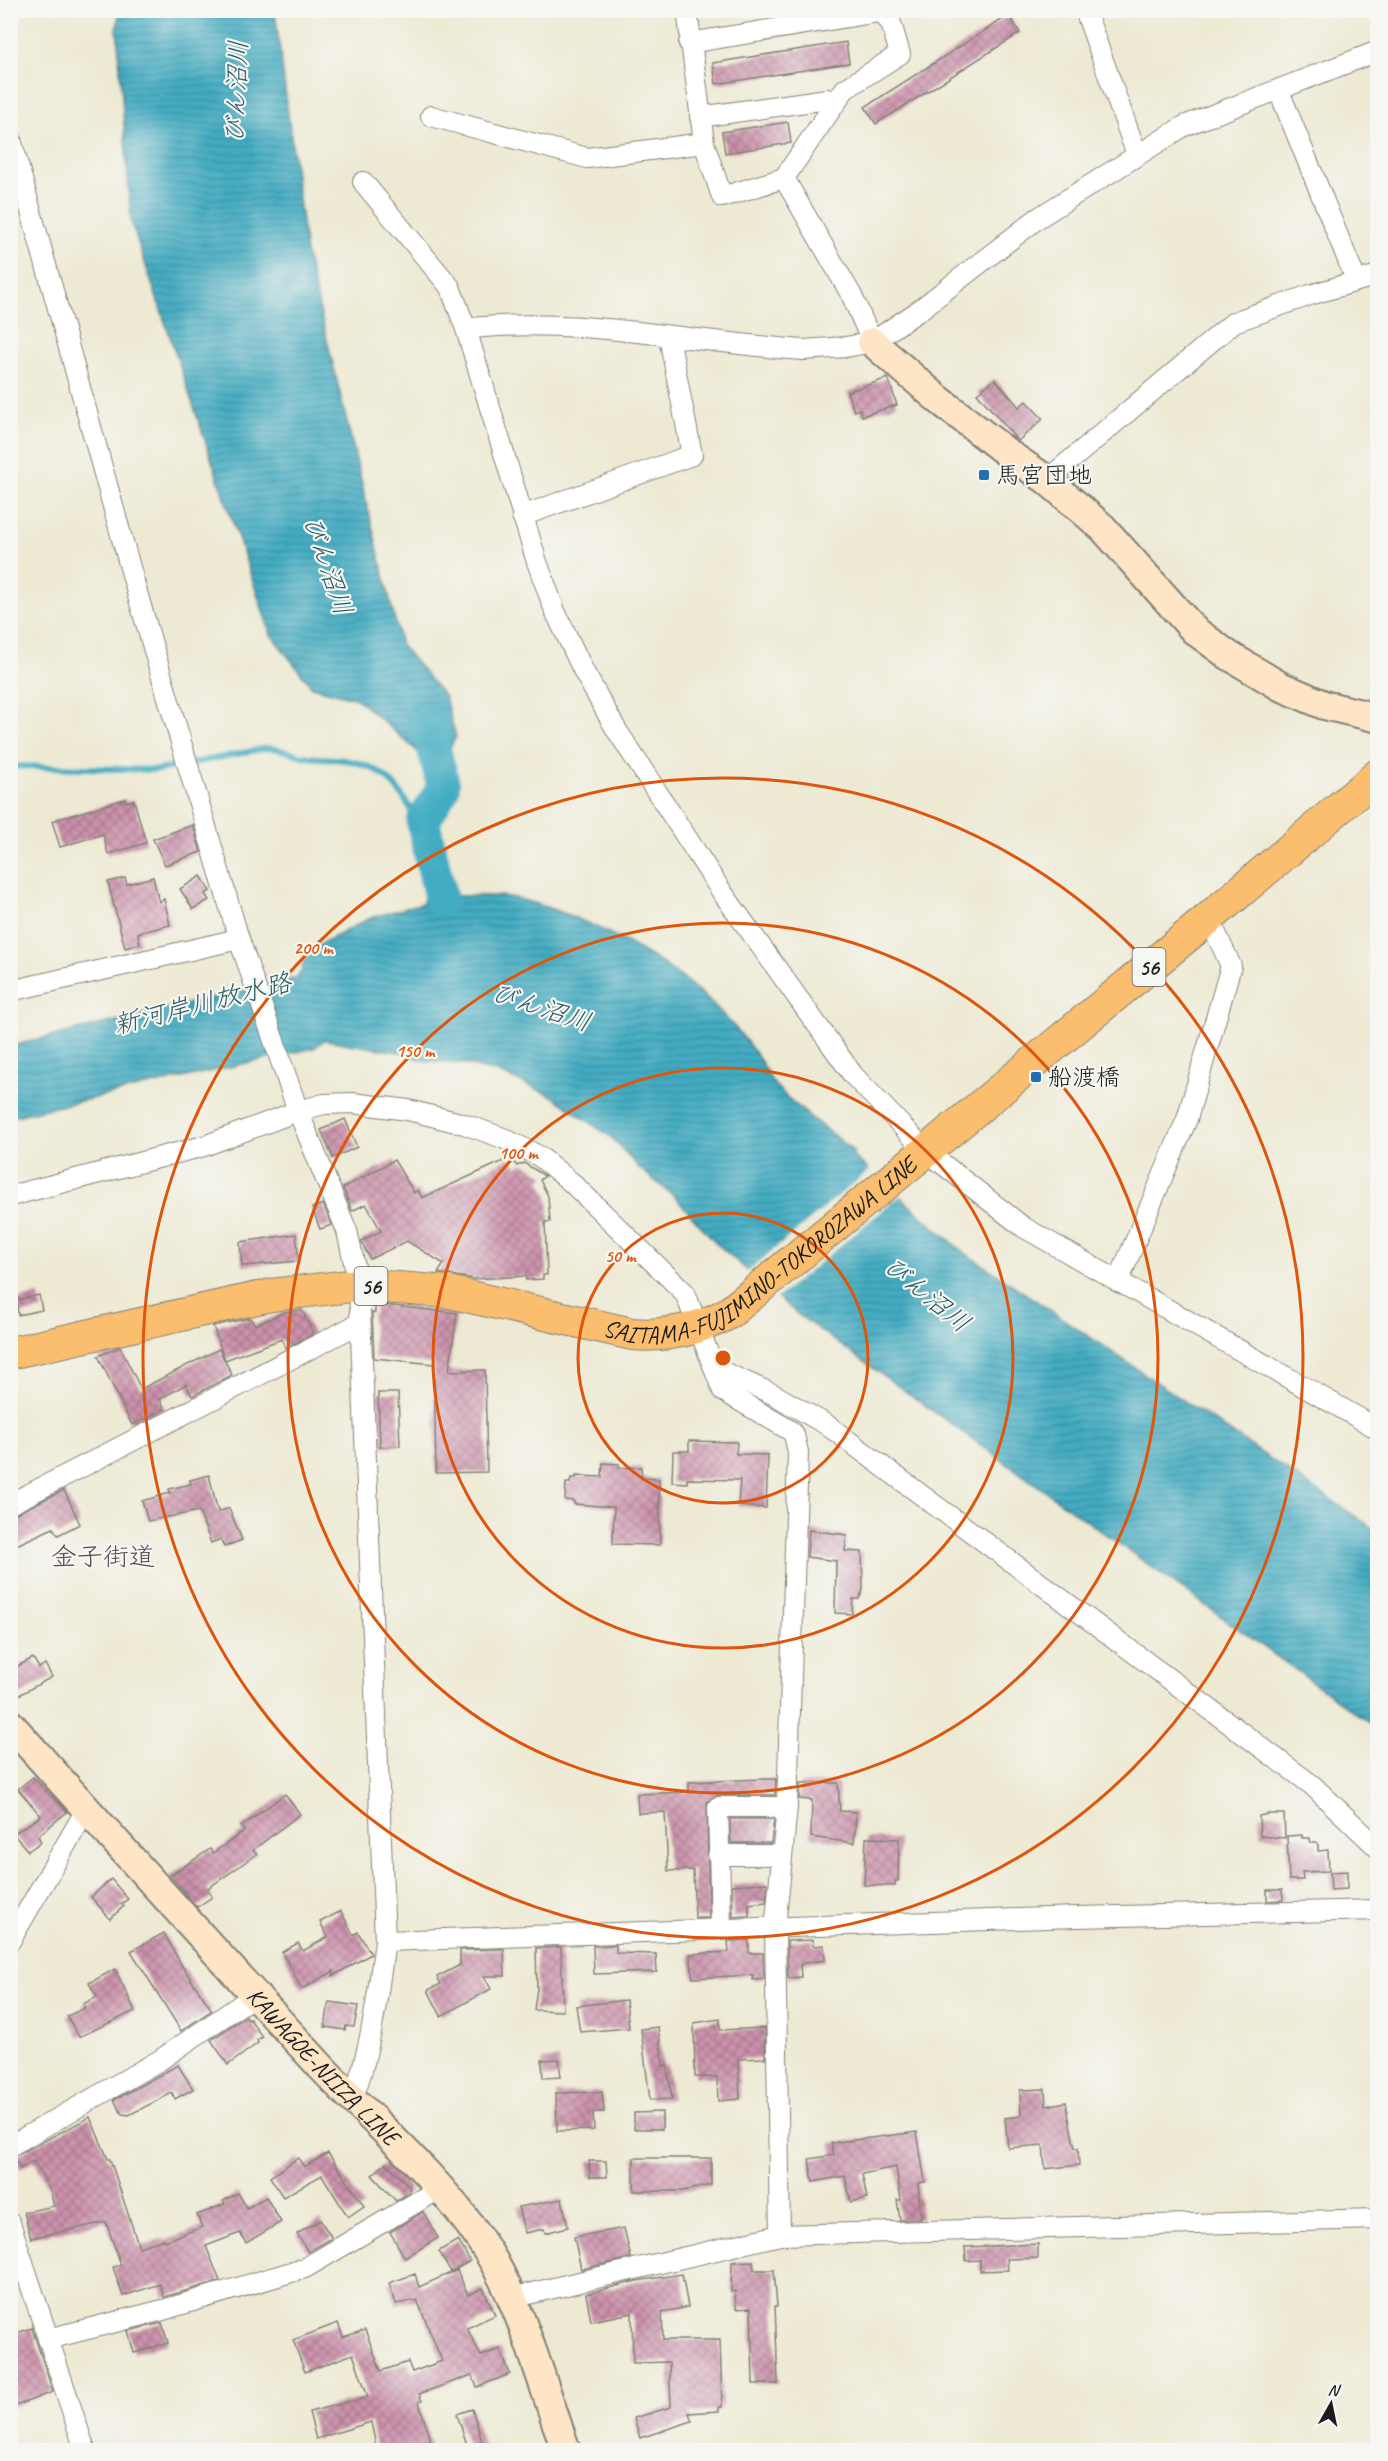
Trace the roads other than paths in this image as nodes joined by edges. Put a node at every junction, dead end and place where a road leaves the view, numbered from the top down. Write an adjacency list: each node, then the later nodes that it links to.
1 (687, 10): 4 (street)
2 (1085, 10): 12 (street)
3 (879, 11): 4 (street); 7 (street)
4 (689, 42): 9 (street)
5 (1377, 51): 6 (street)
6 (1279, 91): 12 (street); 16 (street)
7 (837, 101): 9 (street); 13 (street)
8 (431, 116): 11 (street)
9 (700, 117): 11 (street)
10 (10, 136): 25 (street)
11 (704, 143): 13 (street)
12 (1137, 155): 19 (street)
13 (784, 178): 19 (street)
14 (363, 182): 17 (street)
15 (1377, 275): 16 (street)
16 (1356, 280): 20 (street)
17 (466, 329): 18 (street); 21 (street)
18 (669, 337): 19 (street); 21 (street)
19 (872, 342): 20 (main road)
20 (1047, 480): 22 (main road)
21 (522, 516): 28 (street)
22 (1377, 718)
23 (1377, 775): 24 (main road, SAITAMA-FUJIMINO-TOKOROZAWA LINE / 56)
24 (1209, 918): 28 (main road, SAITAMA-FUJIMINO-TOKOROZAWA LINE / 56); 30 (street)
25 (241, 944): 26 (street); 27 (street)
26 (10, 992)
27 (298, 1111): 29 (street); 31 (street); 33 (street)
28 (922, 1153): 30 (street); 33 (main road, SAITAMA-FUJIMINO-TOKOROZAWA LINE / 56)
29 (10, 1196)
30 (1118, 1282): 36 (street)
31 (359, 1285): 32 (street); 33 (main road, SAITAMA-FUJIMINO-TOKOROZAWA LINE / 56); 34 (main road, SAITAMA-FUJIMINO-TOKOROZAWA LINE / 56)
32 (360, 1323): 37 (street); 48 (street)
33 (697, 1328): 35 (street)
34 (12, 1347)
35 (714, 1368): 39 (street); 41 (street)
36 (1377, 1429)
37 (10, 1504)
38 (10, 1724): 40 (main road, KAWAGOE-NIIZA LINE)
39 (787, 1807): 42 (street); 43 (street)
40 (86, 1810): 47 (street); 49 (main road, KAWAGOE-NIIZA LINE)
41 (1377, 1848)
42 (718, 1855): 43 (street); 46 (street)
43 (780, 1855): 45 (street)
44 (1377, 1910): 45 (street)
45 (775, 1929): 46 (street); 55 (street)
46 (721, 1930): 48 (street)
47 (10, 1941)
48 (385, 1941): 50 (street)
49 (255, 1995): 50 (main road, KAWAGOE-NIIZA LINE); 51 (street)
50 (352, 2100): 52 (main road, KAWAGOE-NIIZA LINE)
51 (10, 2146)
52 (439, 2189): 56 (main road, KAWAGOE-NIIZA LINE); 57 (street)
53 (1377, 2219): 55 (street)
54 (10, 2223): 57 (street)
55 (780, 2235): 56 (street)
56 (511, 2298): 59 (main road, KAWAGOE-NIIZA LINE)
57 (48, 2339): 58 (street)
58 (85, 2451)
59 (566, 2451)

